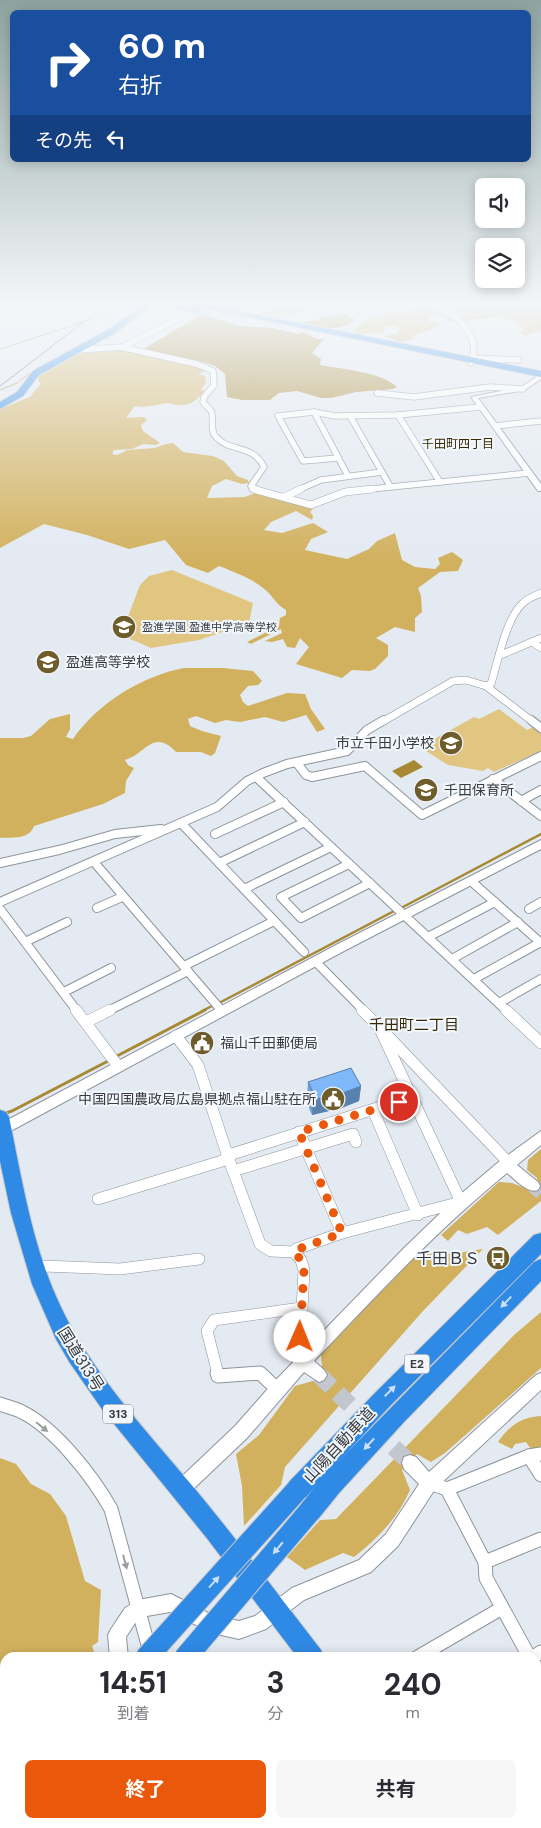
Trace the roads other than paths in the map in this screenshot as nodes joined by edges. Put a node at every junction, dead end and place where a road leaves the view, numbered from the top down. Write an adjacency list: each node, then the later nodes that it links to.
1 (23, 390): 6 (highway)
2 (210, 390): 20 (street)
3 (465, 390): 5 (street)
4 (515, 390): 7 (street)
5 (377, 393)
6 (0, 406)
7 (480, 407): 9 (street); 12 (street)
8 (314, 412): 10 (street); 13 (street); 13 (street)
9 (398, 415): 10 (street); 17 (street)
10 (350, 416): 14 (street)
11 (541, 421): 12 (street)
12 (495, 426): 15 (street)
13 (338, 458): 16 (street)
14 (382, 472): 16 (street); 18 (street)
15 (529, 472): 17 (street); 19 (street)
16 (348, 476): 20 (street)
17 (440, 482): 18 (street)
18 (390, 486): 20 (street)
19 (541, 489)
20 (284, 497)
21 (541, 593): 25 (street)
22 (541, 638): 23 (street)
23 (532, 642): 24 (street); 25 (street)
24 (541, 648)
25 (501, 655): 26 (street)
26 (486, 686): 27 (street); 29 (street)
27 (541, 728)
28 (541, 756): 31 (street)
29 (297, 763): 30 (street); 31 (street)
30 (256, 776): 34 (street); 37 (street)
31 (493, 779): 33 (street)
32 (541, 790): 33 (street)
33 (521, 801): 35 (street)
34 (284, 802): 36 (street); 39 (street)
35 (541, 816)
36 (305, 822): 41 (street); 44 (street)
37 (181, 823): 38 (street); 44 (street)
38 (163, 830): 42 (street); 43 (street)
39 (215, 834)
40 (541, 844): 46 (street)
41 (331, 847): 45 (street); 48 (street)
42 (94, 862): 49 (street); 50 (street)
43 (0, 863)
44 (219, 863): 48 (street)
45 (349, 864): 47 (street); 47 (street)
46 (471, 881): 51 (street); 56 (street)
47 (370, 883): 56 (street)
48 (244, 889): 57 (street)
49 (122, 897): 53 (street); 67 (street)
50 (0, 902)
51 (495, 902): 59 (street); 60 (street)
52 (541, 902): 55 (street)
53 (97, 908)
54 (0, 909): 61 (street)
55 (528, 909)
56 (400, 911): 60 (street); 65 (street)
57 (274, 921): 63 (street); 67 (street)
58 (67, 922): 61 (street)
59 (518, 922): 62 (street); 64 (street)
60 (428, 937): 64 (street)
61 (25, 942): 70 (street)
62 (541, 942): 69 (street)
63 (304, 952)
64 (452, 959): 69 (street)
65 (315, 961): 72 (street); 74 (street)
66 (111, 968): 70 (street)
67 (186, 969): 72 (street); 73 (street)
68 (541, 979): 71 (street)
69 (474, 980): 71 (street)
70 (64, 992): 73 (street)
71 (498, 1003): 76 (street)
72 (218, 1007): 75 (street)
73 (86, 1022): 77 (street)
74 (379, 1027): 78 (street); 86 (street)
75 (176, 1036): 77 (street); 85 (street)
76 (541, 1043)
77 (115, 1061): 80 (street)
78 (412, 1097): 79 (street); 90 (street)
79 (373, 1110): 81 (street); 91 (street)
80 (1, 1122): 96 (highway, 国道313号 / 313)
81 (299, 1132): 84 (street); 85 (street)
82 (541, 1137): 86 (street)
83 (356, 1142): 84 (street)
84 (306, 1148): 87 (street); 92 (street)
85 (228, 1157): 87 (street); 89 (street)
86 (507, 1163): 88 (street); 90 (street)
87 (233, 1171): 94 (street)
88 (533, 1186)
89 (98, 1199)
90 (462, 1202): 91 (street); 99 (street)
91 (418, 1215): 92 (street)
92 (342, 1233): 94 (street)
93 (541, 1241): 117 (highway, 山陽自動車道 / E2, one-way to 93, bridge)
94 (294, 1252): 98 (street)
95 (199, 1259): 96 (street)
96 (35, 1268): 109 (highway, 国道313号 / 313)
97 (541, 1268): 118 (highway, 山陽自動車道 / E2, one-way to 118, bridge)
98 (300, 1308): 99 (street); 102 (street)
99 (303, 1362): 100 (street); 102 (street)
100 (319, 1375)
101 (541, 1380): 107 (street)
102 (277, 1389): 109 (street)
103 (0, 1404): 113 (street, one-way to 113)
104 (535, 1455): 106 (street); 108 (street)
105 (410, 1463): 107 (street)
106 (541, 1475)
107 (429, 1484): 108 (street); 114 (street)
108 (447, 1489): 111 (street)
109 (181, 1490): 114 (highway, 国道313号 / 313)
110 (541, 1539): 111 (street)
111 (485, 1562): 112 (street)
112 (502, 1608): 120 (street); 121 (street)
113 (138, 1609): 114 (street); 115 (street); 116 (street)
114 (276, 1610): 119 (highway, 国道313号 / 313)
115 (118, 1652)
116 (150, 1652)
117 (151, 1652)
118 (190, 1652)
119 (308, 1652)
120 (426, 1652)
121 (528, 1652)

